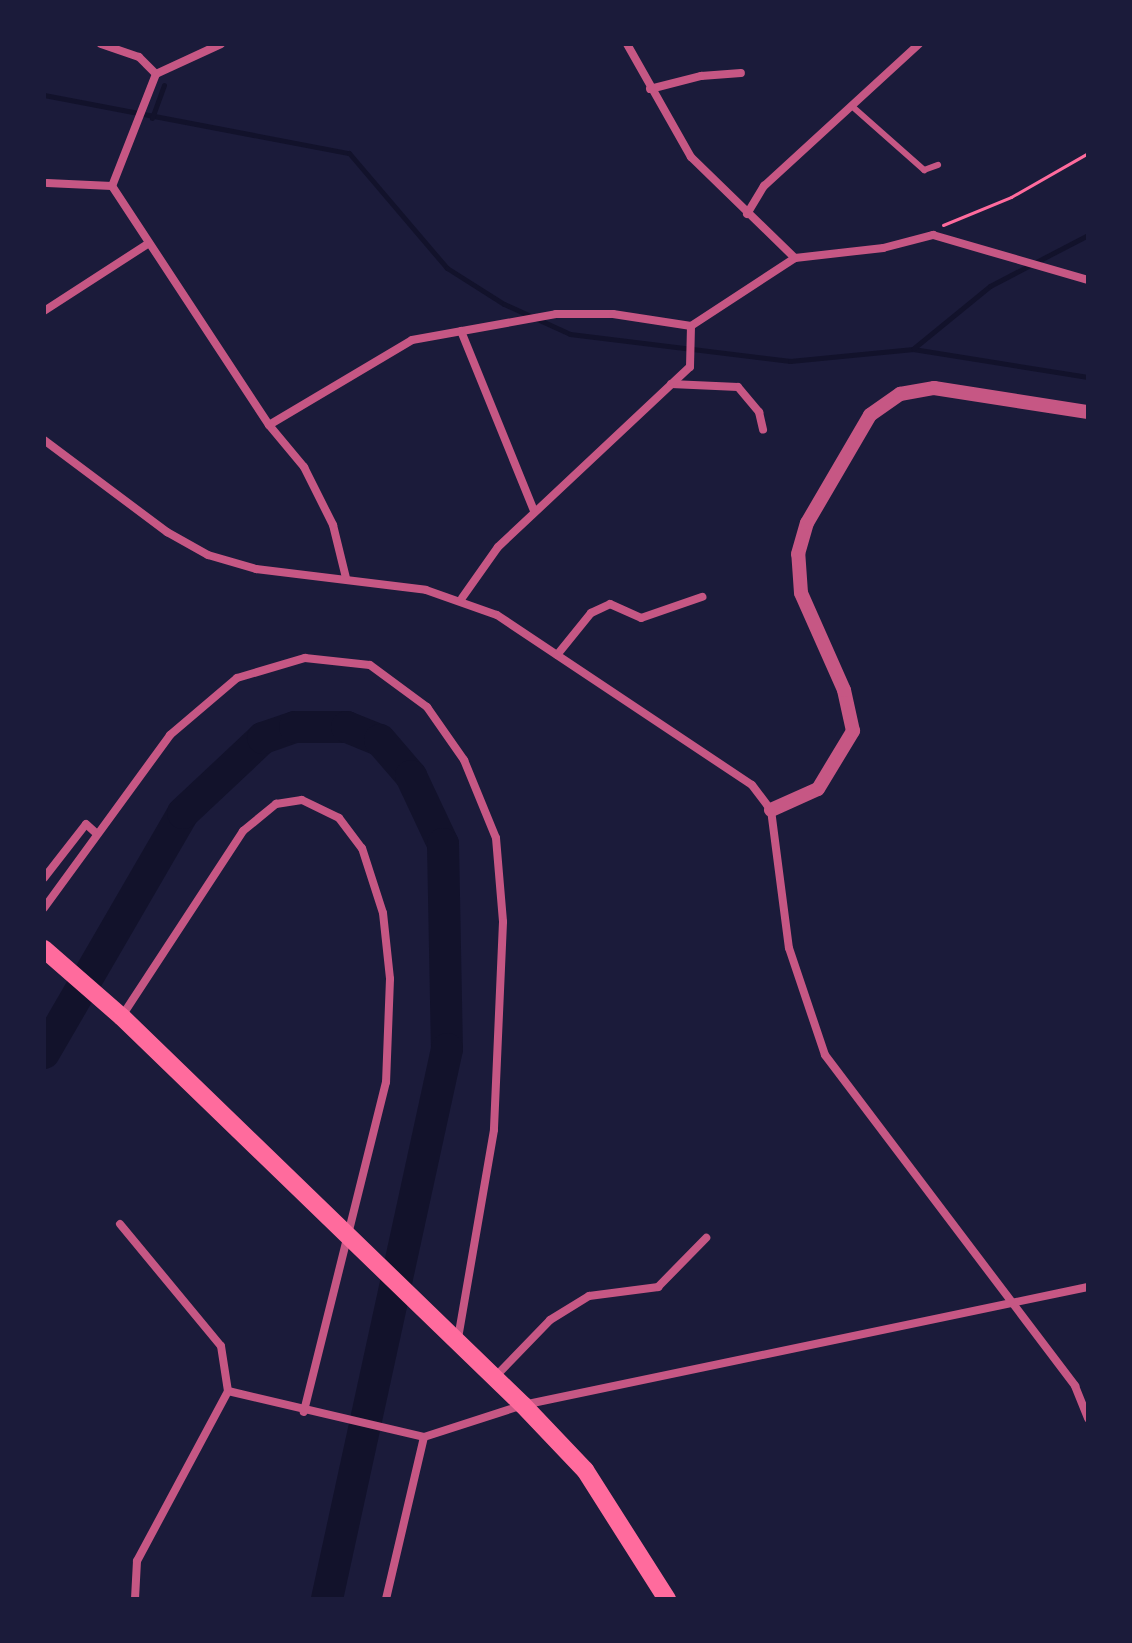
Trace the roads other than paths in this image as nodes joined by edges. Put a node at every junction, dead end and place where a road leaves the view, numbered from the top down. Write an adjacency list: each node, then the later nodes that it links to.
1 (101, 44): 6 (street)
2 (139, 44): 6 (street)
3 (221, 44): 8 (street)
4 (627, 44): 9 (street)
5 (919, 44): 10 (street)
6 (139, 57): 8 (street)
7 (741, 73): 9 (street)
8 (156, 74): 13 (street)
9 (650, 89): 14 (street)
10 (854, 108): 11 (lane); 14 (street)
11 (938, 165)
12 (47, 183): 13 (street)
13 (112, 186): 15 (street)
14 (747, 214): 16 (street)
15 (149, 243): 18 (street); 23 (street)
16 (795, 258): 17 (street); 19 (street)
17 (1088, 280)
18 (44, 311)
19 (691, 326): 20 (street); 21 (street)
20 (461, 331): 23 (street); 26 (street)
21 (671, 384): 24 (street); 26 (street)
22 (1088, 412): 31 (street)
23 (269, 425): 27 (street)
24 (763, 430)
25 (44, 440): 27 (street)
26 (534, 511): 29 (street)
27 (346, 578): 29 (street)
28 (702, 597): 30 (street)
29 (462, 598): 30 (street)
30 (557, 655): 31 (street)
31 (771, 810): 41 (street)
32 (96, 833): 33 (street); 34 (street); 42 (street)
33 (44, 878)
34 (44, 908)
35 (44, 949): 36 (main road)
36 (122, 1017): 39 (main road); 39 (street)
37 (120, 1224): 44 (street)
38 (706, 1238): 43 (street)
39 (348, 1241): 42 (main road); 46 (street)
40 (1088, 1287): 41 (street)
41 (1014, 1304): 45 (street); 47 (street)
42 (452, 1337): 43 (main road)
43 (495, 1377): 45 (main road)
44 (228, 1391): 46 (street); 49 (street)
45 (523, 1405): 48 (street); 51 (main road)
46 (304, 1412): 48 (street)
47 (1088, 1419)
48 (424, 1437): 50 (street)
49 (135, 1599)
50 (386, 1599)
51 (667, 1599)

